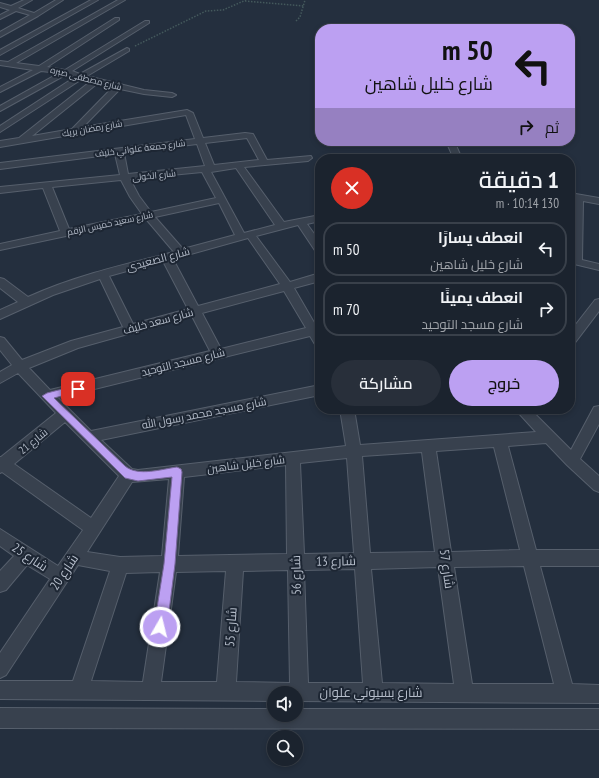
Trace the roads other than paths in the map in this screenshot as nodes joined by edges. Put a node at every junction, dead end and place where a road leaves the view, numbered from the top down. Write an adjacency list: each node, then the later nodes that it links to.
1 (30, 0): 6 (street)
2 (60, 0): 7 (street)
3 (95, 0): 13 (street)
4 (122, 0): 15 (street)
5 (0, 5): 6 (street)
6 (14, 9): 7 (street); 8 (street)
7 (36, 15): 11 (street)
8 (0, 17)
9 (117, 19): 16 (street)
10 (147, 22): 17 (street)
11 (0, 35)
12 (127, 50): 18 (street)
13 (0, 53)
14 (0, 63): 15 (street, شارع مصطفى صبره)
15 (10, 67): 16 (street, شارع مصطفى صبره)
16 (41, 68): 17 (street, شارع مصطفى صبره); 21 (street)
17 (66, 72): 18 (street, شارع مصطفى صبره); 23 (street)
18 (83, 75): 19 (street, شارع مصطفى صبره); 24 (street)
19 (97, 80): 20 (street, شارع مصطفى صبره); 26 (street)
20 (118, 86): 22 (street, شارع مصطفى صبره); 25 (street)
21 (0, 90)
22 (172, 95)
23 (0, 109)
24 (0, 130)
25 (76, 131): 26 (street, شارع رمضان بريك); 27 (street, شارع رمضان بريك)
26 (22, 140): 28 (street, شارع رمضان بريك)
27 (200, 140): 29 (street, شارع جمعة علواني خليف); 31 (street, شارع جمعة علواني خليف); 34 (street)
28 (0, 144)
29 (119, 150): 32 (street, شارع جمعة علواني خليف); 35 (street)
30 (308, 158): 31 (street, شارع الخولى)
31 (266, 163): 33 (street, شارع الخولى)
32 (0, 166)
33 (239, 166): 34 (street, شارع الخولى); 44 (street)
34 (208, 169): 35 (street, شارع الخولى); 39 (street)
35 (125, 178): 36 (street, شارع الخولى); 41 (street)
36 (47, 186): 37 (street, شارع الخولى); 45 (street)
37 (0, 190)
38 (575, 197): 40 (street)
39 (221, 200): 41 (street, شارع سعيد خميس الزقم); 46 (street)
40 (599, 201)
41 (149, 214): 45 (street, شارع سعيد خميس الزقم); 49 (street)
42 (315, 219): 43 (street, شارع الصعيدى)
43 (300, 221): 44 (street, شارع الصعيدى); 47 (street)
44 (280, 226): 46 (street, شارع الصعيدى)
45 (66, 233): 48 (street, شارع سعيد خميس الزقم)
46 (246, 235): 49 (street, شارع الصعيدى); 56 (street)
47 (315, 243)
48 (0, 247)
49 (180, 252): 50 (street, شارع الصعيدى)
50 (166, 256): 53 (street, شارع الصعيدى); 59 (street)
51 (575, 261): 52 (street)
52 (599, 267)
53 (102, 274): 57 (street, شارع الصعيدى); 62 (street)
54 (315, 278): 56 (street, شارع سعد خليف)
55 (0, 282): 57 (street)
56 (286, 286): 59 (street, شارع سعد خليف); 61 (street)
57 (26, 302): 60 (street, شارع الصعيدى)
58 (599, 302): 64 (street)
59 (195, 311): 62 (street, شارع سعد خليف); 66 (street)
60 (0, 315)
61 (315, 327)
62 (130, 329): 67 (street, شارع سعد خليف)
63 (315, 330): 66 (street, شارع مسجد التوحيد)
64 (575, 334)
65 (0, 341): 67 (street)
66 (217, 353): 70 (street, شارع مسجد التوحيد)
67 (19, 366): 68 (street, شارع سعد خليف); 70 (street)
68 (0, 378)
69 (315, 391): 75 (street, شارع مسجد محمد رسول الله)
70 (47, 396): 72 (street)
71 (599, 410): 81 (street)
72 (65, 414): 75 (street); 82 (street, شارع 21)
73 (348, 414): 79 (street)
74 (527, 414): 76 (street)
75 (88, 437): 84 (street)
76 (549, 437): 77 (street, شارع خليل شاهين); 81 (street)
77 (500, 441): 78 (street, شارع خليل شاهين); 90 (street)
78 (428, 446): 79 (street, شارع خليل شاهين); 92 (street, شارع 57)
79 (354, 451): 80 (street, شارع خليل شاهين); 93 (street)
80 (293, 458): 83 (street, شارع خليل شاهين); 94 (street, شارع 56)
81 (572, 461): 85 (street)
82 (1, 465): 86 (street)
83 (177, 472): 84 (street, شارع خليل شاهين); 96 (street)
84 (128, 475): 86 (street, شارع 20)
85 (599, 485)
86 (93, 528): 89 (street, شارع 20)
87 (0, 536): 88 (street, شارع 25)
88 (25, 555): 98 (street, شارع 25); 99 (street)
89 (75, 556): 97 (street, شارع 13); 98 (street, شارع 20)
90 (529, 558): 91 (street, شارع 13); 92 (street, شارع 13); 110 (street)
91 (599, 558)
92 (446, 559): 93 (street, شارع 13); 109 (street, شارع 57)
93 (361, 561): 94 (street, شارع 13); 108 (street)
94 (295, 562): 95 (street, شارع 13); 101 (street, شارع 56)
95 (235, 563): 96 (street, شارع 13); 105 (street, شارع 55)
96 (170, 564): 97 (street, شارع 13); 104 (street)
97 (120, 565): 103 (street)
98 (61, 577): 100 (street, شارع 20)
99 (0, 584)
100 (0, 669)
101 (299, 686)
102 (0, 690): 103 (street, شارع بسيوني علوان)
103 (79, 690): 104 (street, شارع بسيوني علوان)
104 (152, 690): 105 (street, شارع بسيوني علوان)
105 (226, 691): 106 (street, شارع بسيوني علوان)
106 (267, 692)
107 (303, 692): 108 (street, شارع بسيوني علوان)
108 (373, 692): 109 (street, شارع بسيوني علوان)
109 (464, 692): 110 (street, شارع بسيوني علوان)
110 (565, 693): 111 (street, شارع بسيوني علوان)
111 (599, 694)
112 (0, 718): 113 (street)
113 (599, 719)

